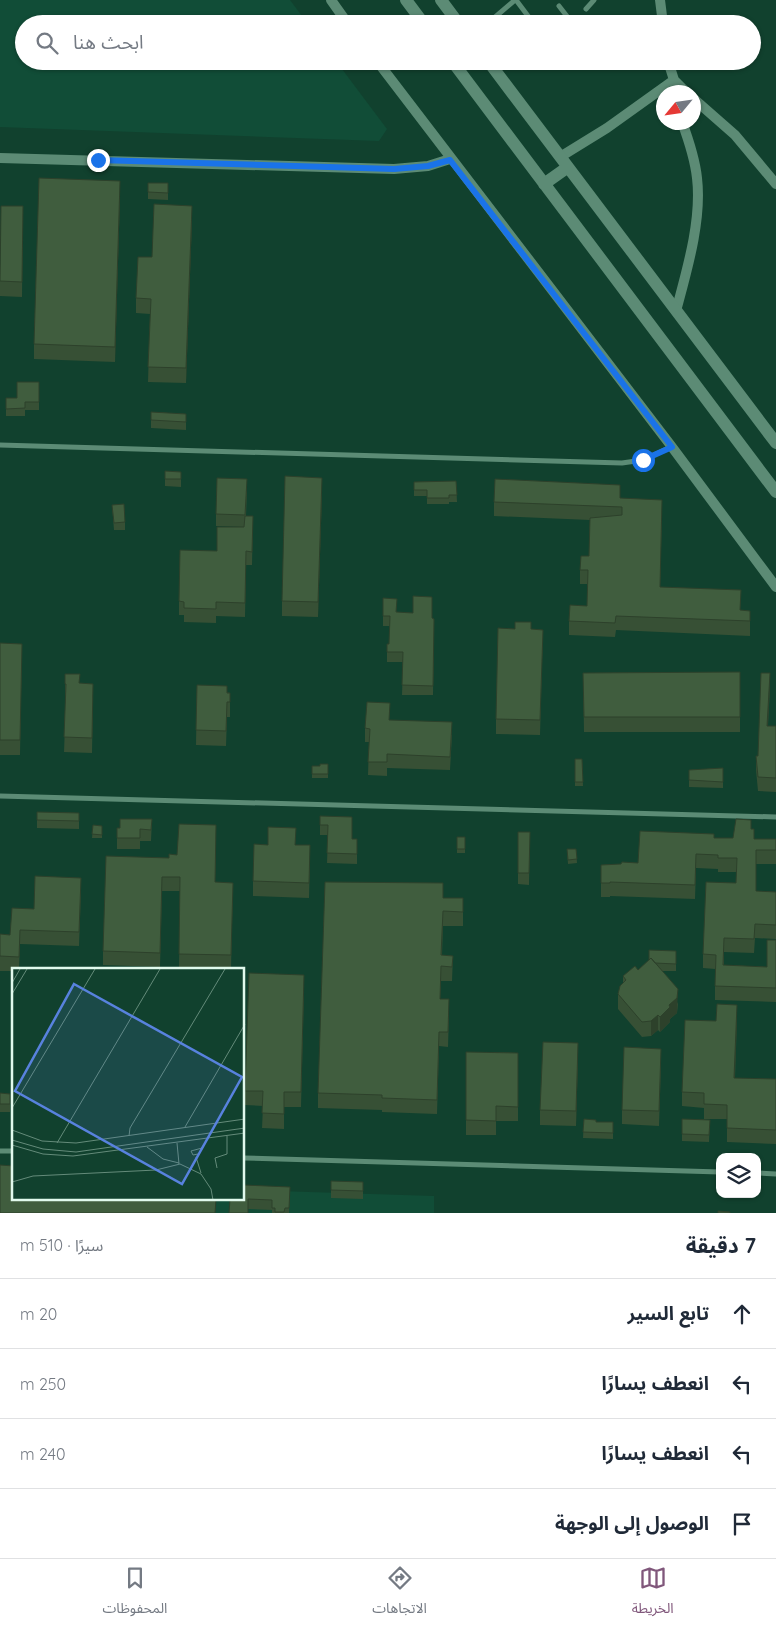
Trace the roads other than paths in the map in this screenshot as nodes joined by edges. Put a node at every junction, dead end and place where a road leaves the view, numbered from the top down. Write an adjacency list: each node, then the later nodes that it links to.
1 (331, 0): 9 (street)
2 (406, 0): 10 (street)
3 (441, 0): 11 (street)
4 (516, 0): 12 (lane); 13 (lane)
5 (594, 0): 8 (lane)
6 (660, 0): 15 (street)
7 (559, 6): 14 (lane)
8 (586, 9)
9 (342, 15)
10 (417, 15)
11 (453, 15)
12 (498, 15)
13 (527, 15)
14 (566, 15)
15 (662, 15)
16 (383, 70): 25 (street)
17 (459, 70): 27 (street)
18 (495, 70): 26 (street)
19 (669, 70): 20 (street)
20 (670, 85)
21 (656, 95): 26 (street)
22 (701, 105): 28 (street)
23 (684, 130): 29 (street)
24 (0, 158): 25 (street)
25 (450, 160): 32 (street)
26 (564, 162): 27 (street); 29 (street)
27 (544, 184): 33 (street)
28 (776, 184)
29 (676, 311): 30 (street)
30 (776, 443)
31 (0, 445): 32 (lane)
32 (672, 447): 34 (street)
33 (776, 492)
34 (776, 587)
35 (0, 796): 36 (lane)
36 (776, 817)
37 (245, 1158): 38 (lane)
38 (716, 1172)
39 (761, 1173): 40 (lane)
40 (776, 1174)

